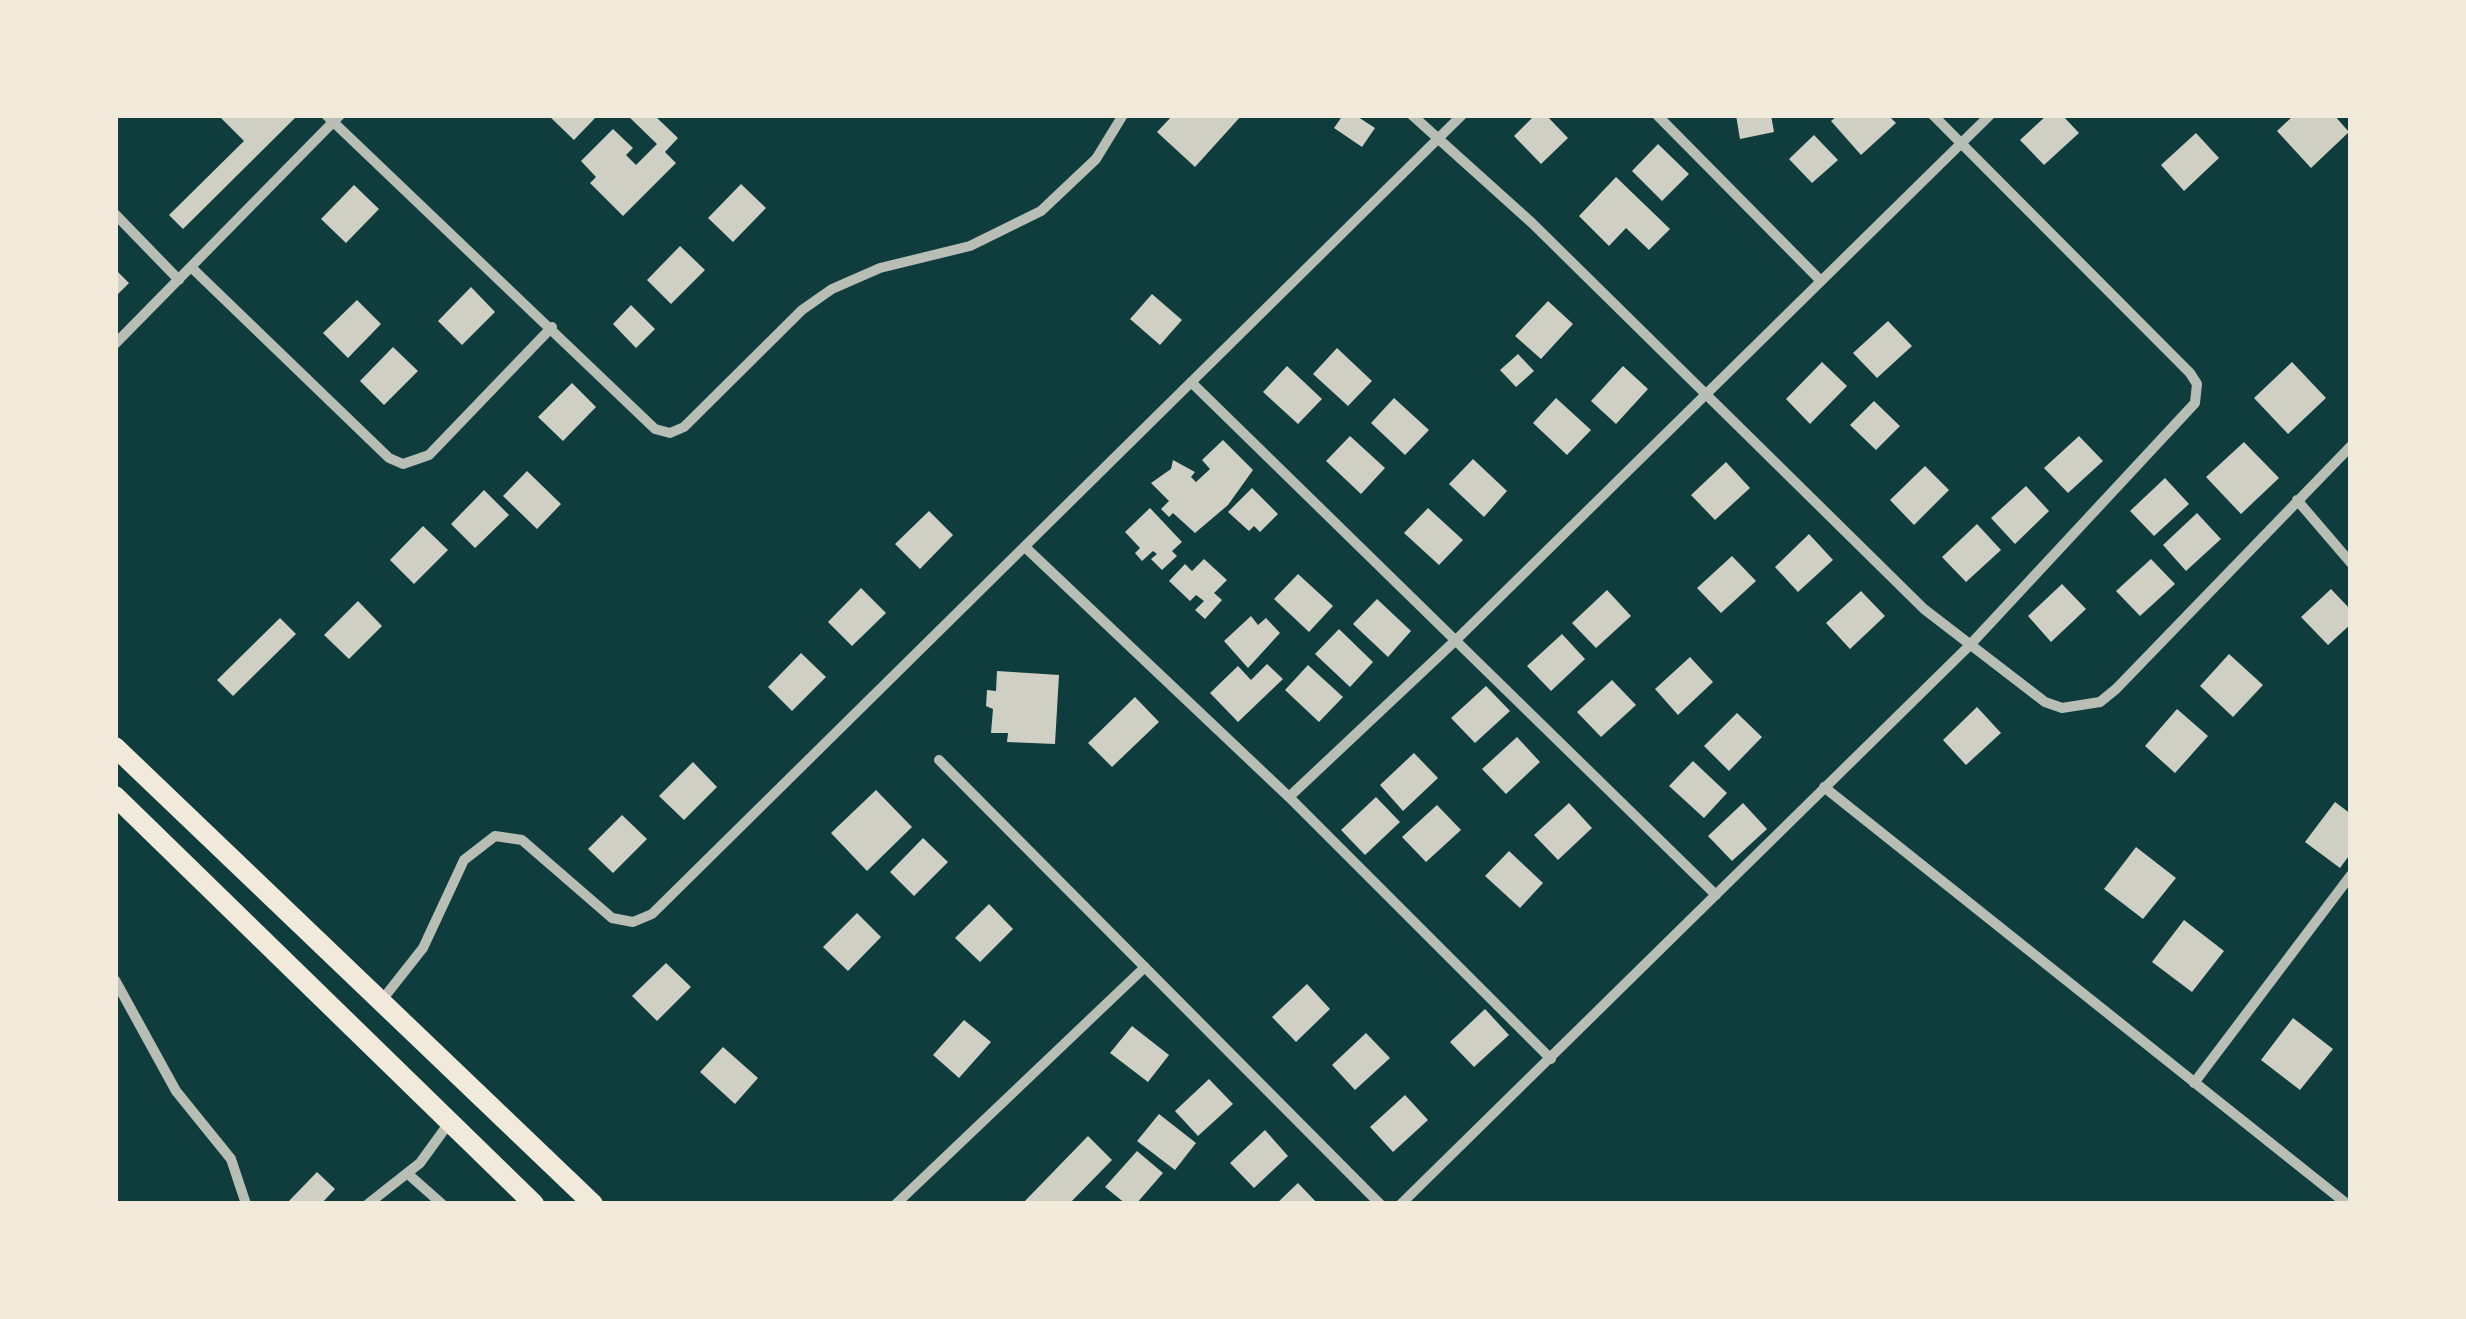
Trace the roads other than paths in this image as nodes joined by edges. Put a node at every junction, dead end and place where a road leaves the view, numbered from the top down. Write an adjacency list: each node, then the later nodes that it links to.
1 (1124, 115): 14 (street)
2 (1412, 115): 8 (street)
3 (1462, 115): 8 (street)
4 (1658, 115): 13 (street)
5 (1933, 115): 9 (street)
6 (1990, 115): 9 (street)
7 (333, 117): 11 (street); 14 (street)
8 (1438, 137): 16 (street); 17 (street)
9 (1961, 143): 13 (street); 23 (street)
10 (115, 214): 12 (street)
11 (192, 268): 12 (street); 14 (street)
12 (180, 280): 15 (street)
13 (1820, 280): 17 (street)
14 (552, 326)
15 (115, 344)
16 (1190, 382): 20 (street); 22 (street)
17 (1704, 394): 22 (street); 23 (street)
18 (2351, 446): 19 (street)
19 (2296, 500): 21 (street); 23 (street)
20 (1025, 547): 28 (street); 33 (street)
21 (2351, 563)
22 (1457, 639): 28 (street); 30 (street)
23 (1969, 646): 26 (street)
24 (115, 747): 33 (highway)
25 (938, 760): 31 (street)
26 (1824, 787): 30 (street); 35 (street)
27 (115, 796): 36 (highway)
28 (1289, 797): 34 (street)
29 (2351, 875): 35 (street)
30 (1716, 895): 34 (street)
31 (1145, 968): 43 (street); 44 (street)
32 (115, 980): 38 (street)
33 (382, 1000): 42 (highway)
34 (1551, 1059): 45 (street)
35 (2194, 1083): 46 (street)
36 (449, 1123): 37 (street); 41 (highway)
37 (408, 1174): 39 (street); 40 (street)
38 (246, 1204)
39 (368, 1204)
40 (442, 1204)
41 (534, 1204)
42 (593, 1204)
43 (896, 1204)
44 (1380, 1204)
45 (1401, 1204)
46 (2347, 1204)

